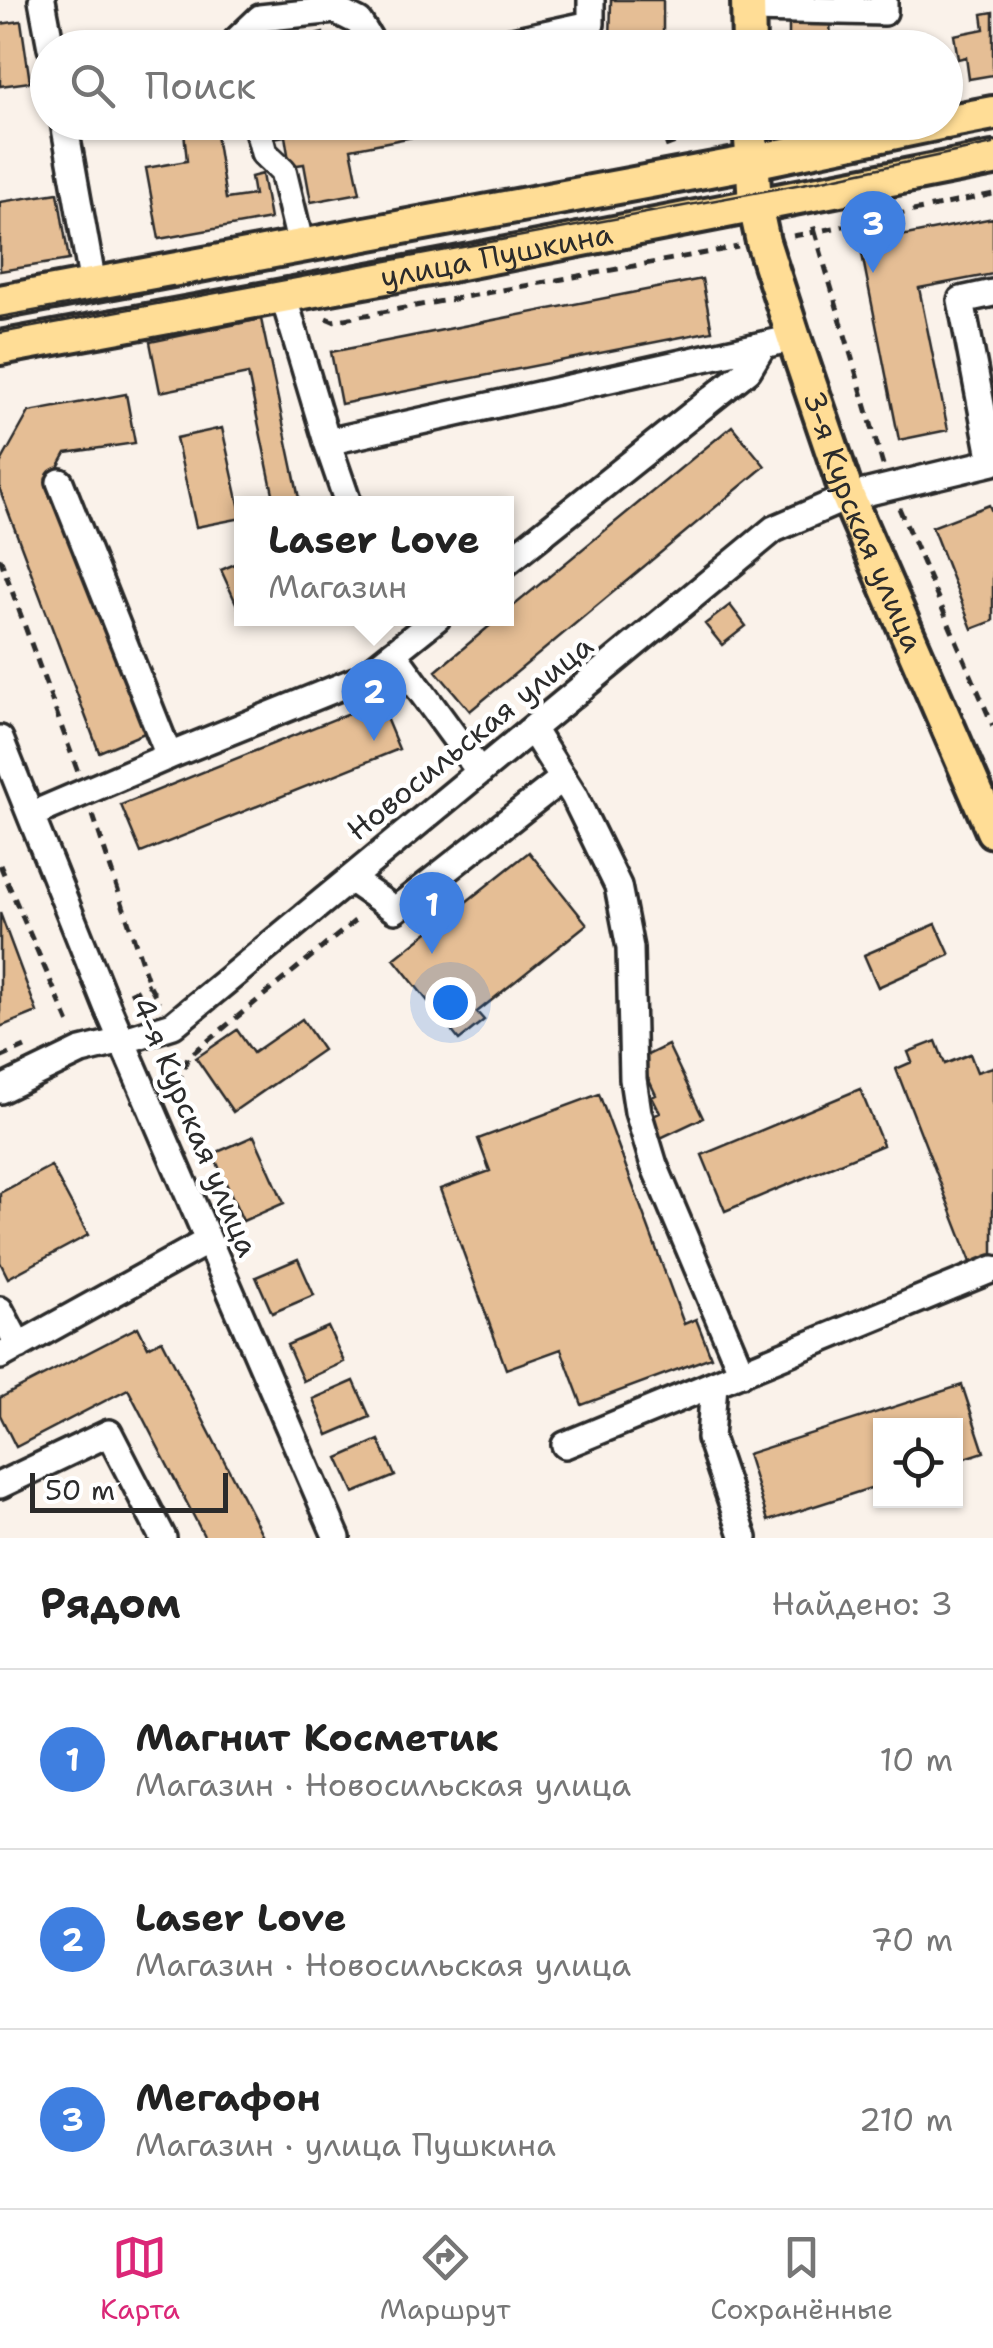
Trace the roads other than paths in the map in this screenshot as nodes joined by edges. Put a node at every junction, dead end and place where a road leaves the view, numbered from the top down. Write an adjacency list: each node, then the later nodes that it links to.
1 (42, 0): 5 (street)
2 (591, 0): 8 (street)
3 (884, 0): 4 (street)
4 (748, 4): 9 (main road)
5 (47, 30)
6 (247, 30): 7 (street)
7 (364, 30)
8 (563, 30)
9 (749, 30)
10 (993, 113): 11 (main road, улица Пушкина)
11 (963, 119)
12 (67, 140): 20 (street)
13 (261, 140): 19 (street)
14 (751, 140): 17 (main road, 3-я Курская улица)
15 (858, 140): 17 (main road, улица Пушкина)
16 (993, 159): 18 (main road, улица Пушкина)
17 (752, 162): 18 (main road, 3-я Курская улица); 19 (main road, улица Пушкина)
18 (755, 205): 22 (main road, улица Пушкина); 24 (main road, 3-я Курская улица)
19 (302, 246): 20 (main road, улица Пушкина)
20 (93, 285): 23 (main road, улица Пушкина)
21 (993, 293): 27 (street)
22 (284, 295): 25 (main road, улица Пушкина); 26 (street)
23 (0, 302)
24 (779, 342): 26 (street); 30 (main road, 3-я Курская улица); 31 (street)
25 (0, 348)
26 (327, 442): 29 (street)
27 (992, 462): 30 (street, Новосильская улица)
28 (60, 482): 36 (street)
29 (345, 496)
30 (848, 497): 34 (street, Новосильская улица); 41 (main road, 3-я Курская улица)
31 (514, 557)
32 (427, 626): 33 (street)
33 (394, 653): 36 (street); 37 (street)
34 (532, 729): 37 (street, Новосильская улица); 38 (street)
35 (0, 739): 39 (street, 4-я Курская улица)
36 (169, 756): 40 (street)
37 (480, 772): 42 (street, Новосильская улица)
38 (563, 778): 42 (street); 49 (street)
39 (8, 781): 40 (street, 4-я Курская улица)
40 (31, 815): 43 (street, 4-я Курская улица)
41 (993, 830)
42 (350, 879): 43 (street, Новосильская улица)
43 (122, 1041): 44 (street, Новосильская улица); 45 (street, 4-я Курская улица)
44 (0, 1090)
45 (208, 1241): 48 (street); 54 (street, 4-я Курская улица)
46 (993, 1270): 49 (street)
47 (0, 1310): 48 (street)
48 (9, 1351)
49 (742, 1372): 50 (street)
50 (714, 1384): 51 (street); 55 (street)
51 (565, 1445)
52 (0, 1485): 53 (street)
53 (163, 1538)
54 (337, 1538)
55 (744, 1538)

